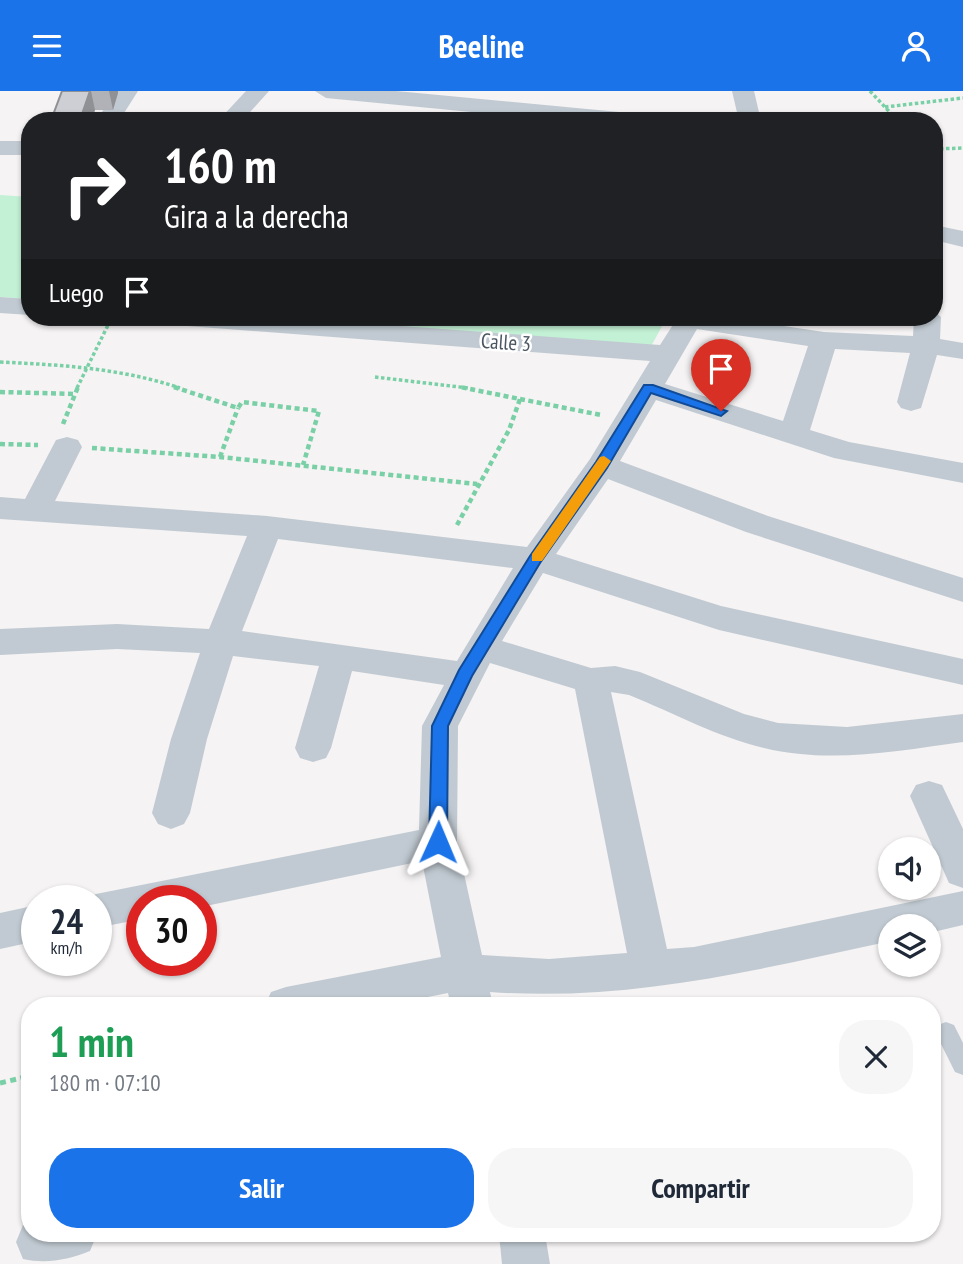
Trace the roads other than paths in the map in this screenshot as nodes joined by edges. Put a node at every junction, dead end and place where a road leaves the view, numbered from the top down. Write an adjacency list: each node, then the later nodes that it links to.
1 (127, 91): 7 (street)
2 (258, 91): 8 (street)
3 (327, 91): 6 (street)
4 (618, 91): 10 (street)
5 (743, 91): 11 (street)
6 (468, 97): 9 (street)
7 (113, 112)
8 (238, 112)
9 (566, 112)
10 (614, 112)
11 (748, 112)
12 (0, 148): 13 (street)
13 (21, 148)
14 (943, 234): 15 (street)
15 (963, 239)
16 (0, 305): 17 (street)
17 (21, 306)
18 (295, 326): 25 (street, Calle 3)
19 (686, 326): 25 (street)
20 (739, 326): 22 (street)
21 (927, 326): 23 (street)
22 (824, 340): 23 (street); 28 (street)
23 (926, 345): 24 (street); 27 (street)
24 (963, 351)
25 (670, 354): 26 (street)
26 (648, 388): 28 (street); 30 (street)
27 (911, 402)
28 (793, 435): 31 (street)
29 (61, 446): 33 (street)
30 (602, 465): 35 (street); 36 (street)
31 (963, 473)
32 (0, 508): 33 (street)
33 (35, 510): 34 (street)
34 (267, 527): 35 (street); 37 (street)
35 (535, 559): 40 (street); 41 (street)
36 (963, 590)
37 (220, 641): 38 (street); 39 (street); 46 (street)
38 (0, 642)
39 (339, 656): 40 (street); 44 (street)
40 (473, 661): 42 (street); 47 (street)
41 (963, 672)
42 (591, 681): 43 (street); 53 (street)
43 (963, 727)
44 (313, 748)
45 (929, 796): 48 (street)
46 (171, 813)
47 (438, 842): 49 (street); 54 (street)
48 (963, 871)
49 (217, 887)
50 (963, 908): 53 (street)
51 (21, 926): 52 (street)
52 (0, 931)
53 (650, 970): 54 (street)
54 (467, 989): 55 (street)
55 (382, 997)
56 (946, 1031): 57 (lane)
57 (963, 1065)
58 (523, 1242): 59 (street)
59 (526, 1264)

